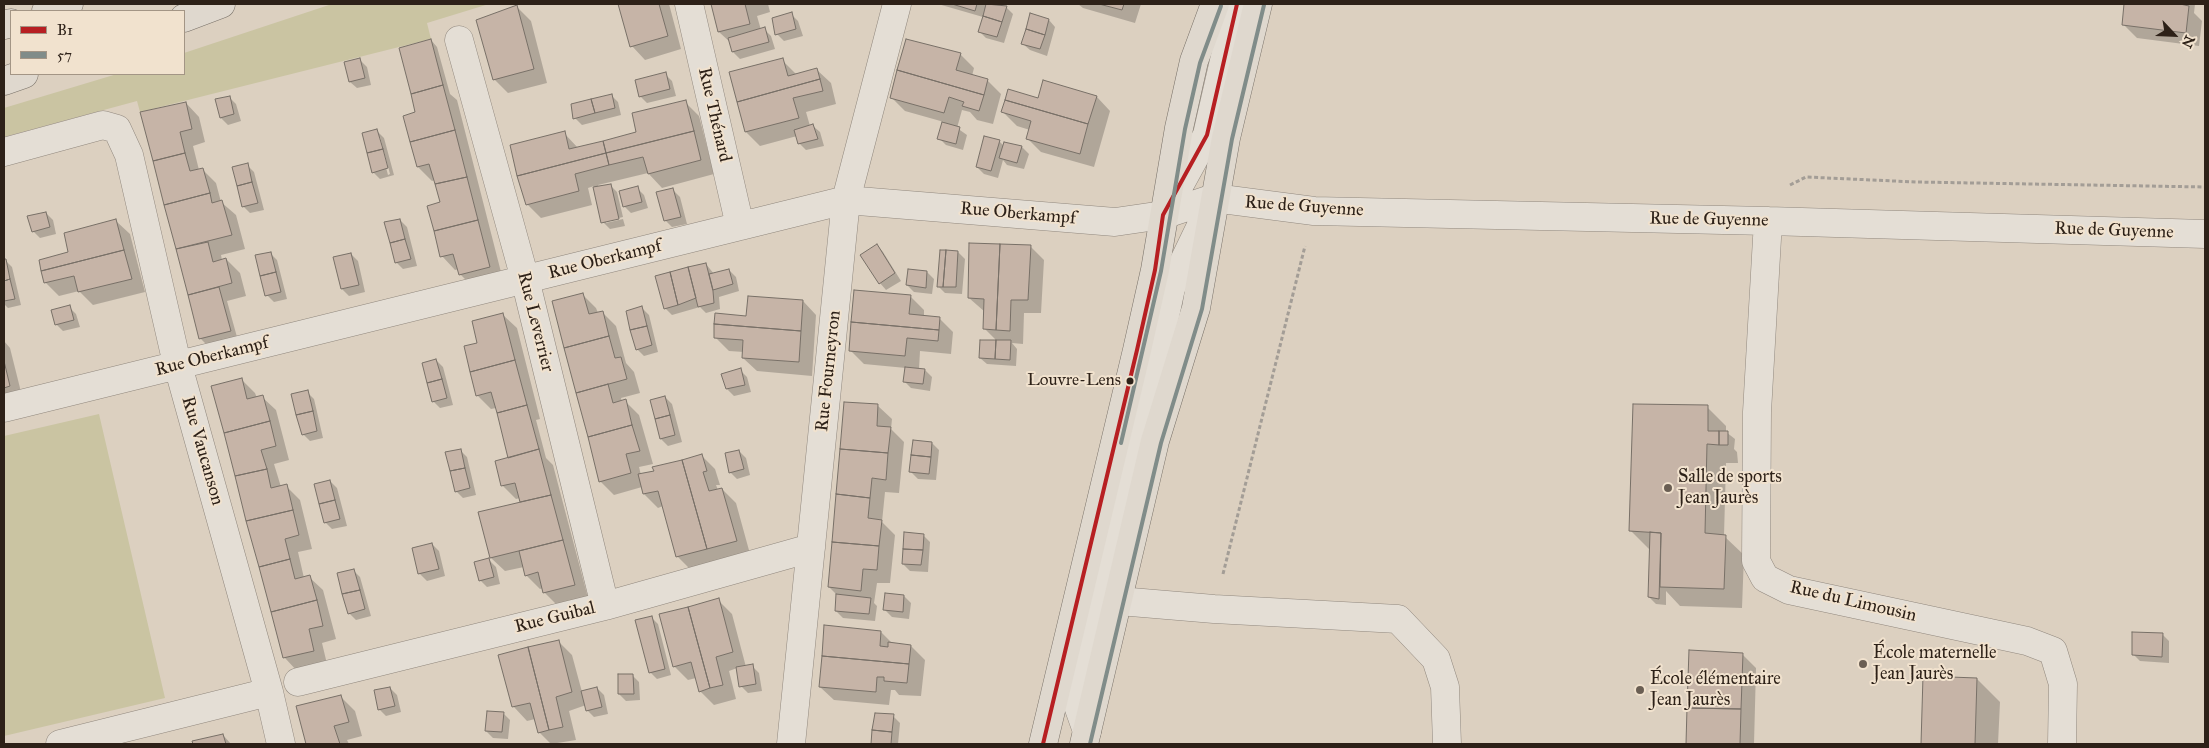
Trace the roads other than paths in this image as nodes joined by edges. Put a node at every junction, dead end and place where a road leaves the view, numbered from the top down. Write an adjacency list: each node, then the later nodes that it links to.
1 (69, 4): 8 (main road)
2 (221, 4): 9 (main road)
3 (689, 4): 18 (street, Rue Thénard)
4 (897, 4): 15 (street, Rue Fourneyron)
5 (1215, 4): 16 (main road)
6 (1237, 4): 16 (street)
7 (1258, 4): 14 (main road)
8 (49, 10)
9 (185, 18)
10 (459, 40): 20 (street, Rue Leverrier)
11 (21, 75): 12 (main road)
12 (4, 81)
13 (4, 152): 21 (street, Rue Vaucanson)
14 (1214, 198): 16 (street, Rue Oberkampf); 17 (street, Rue de Guyenne); 24 (main road); 28 (street)
15 (846, 200): 16 (street, Rue Oberkampf); 18 (street, Rue Oberkampf); 23 (street, Rue Fourneyron)
16 (1163, 215): 32 (main road)
17 (1768, 221): 19 (street, Rue de Guyenne); 34 (street, Rue du Limousin)
18 (740, 226): 20 (street, Rue Oberkampf)
19 (2205, 234)
20 (525, 280): 21 (street, Rue Oberkampf); 25 (street, Rue Leverrier)
21 (176, 360): 22 (street, Rue Oberkampf); 27 (street, Rue Vaucanson)
22 (4, 408)
23 (811, 553): 25 (street, Rue Guibal); 31 (street, Rue Fourneyron)
24 (1119, 601): 28 (main road); 33 (street)
25 (605, 606): 26 (street, Rue Guibal)
26 (298, 682)
27 (269, 692): 29 (street); 30 (street, Rue Vaucanson)
28 (1085, 738)
29 (60, 744)
30 (281, 744)
31 (792, 744)
32 (1043, 744)
33 (1447, 744)
34 (2062, 744)

